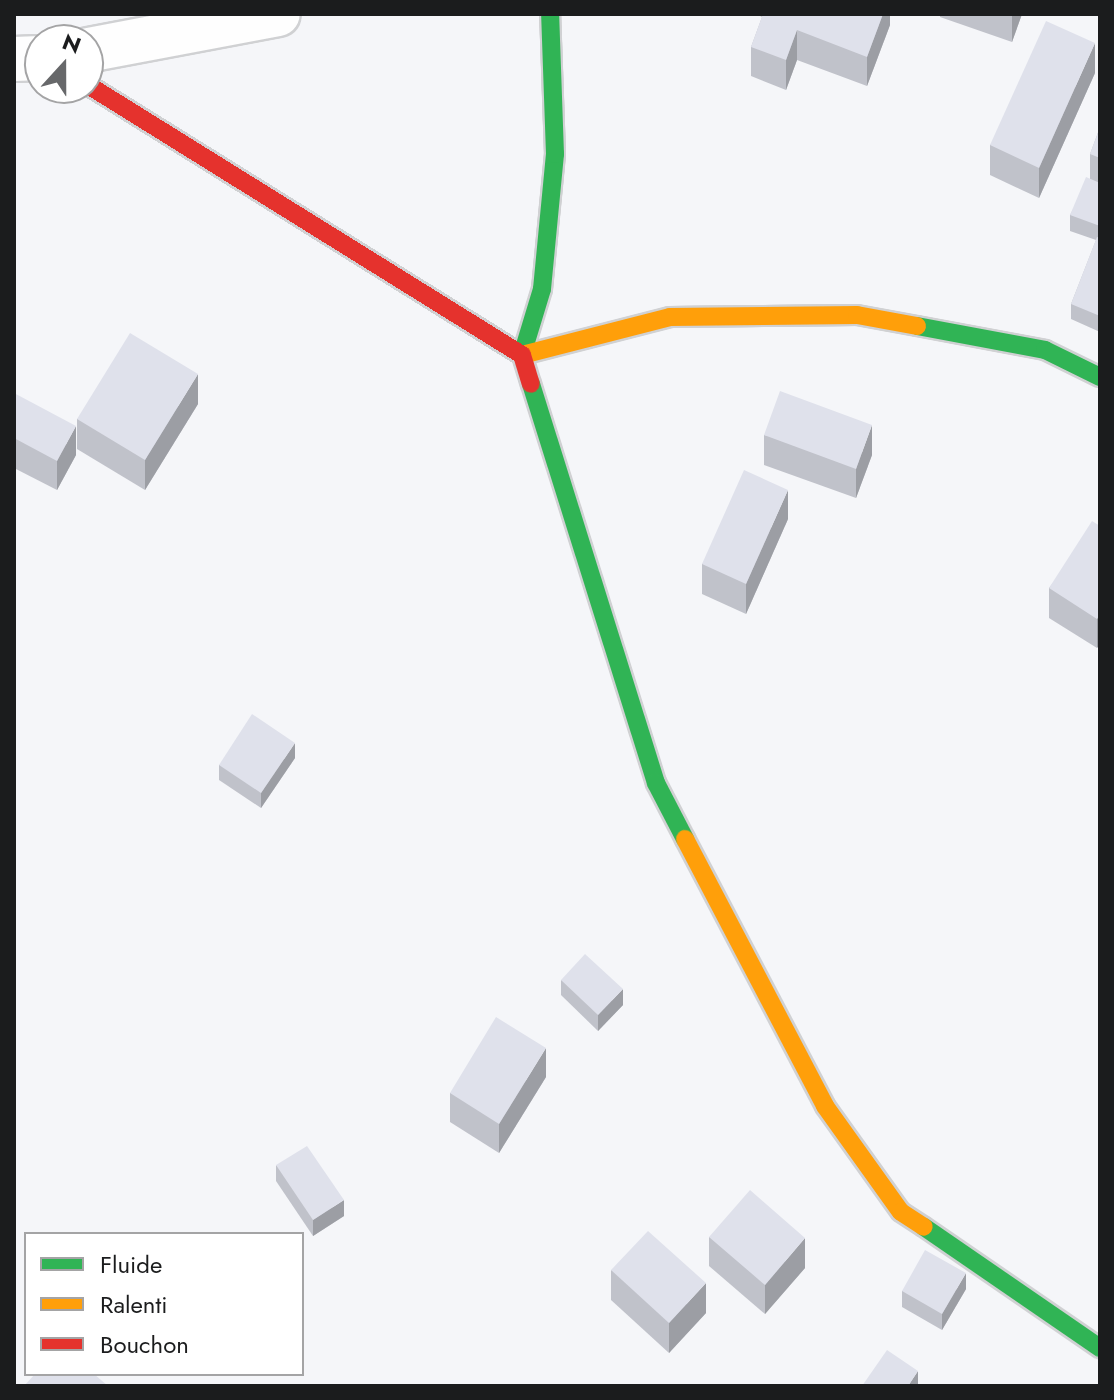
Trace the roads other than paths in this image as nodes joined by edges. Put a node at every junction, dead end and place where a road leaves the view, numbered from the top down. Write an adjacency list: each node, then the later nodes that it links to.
1 (278, 14): 3 (street)
2 (550, 14): 5 (street)
3 (104, 47)
4 (104, 95): 5 (street)
5 (522, 355): 6 (street); 7 (street)
6 (1100, 377)
7 (1100, 1348)

